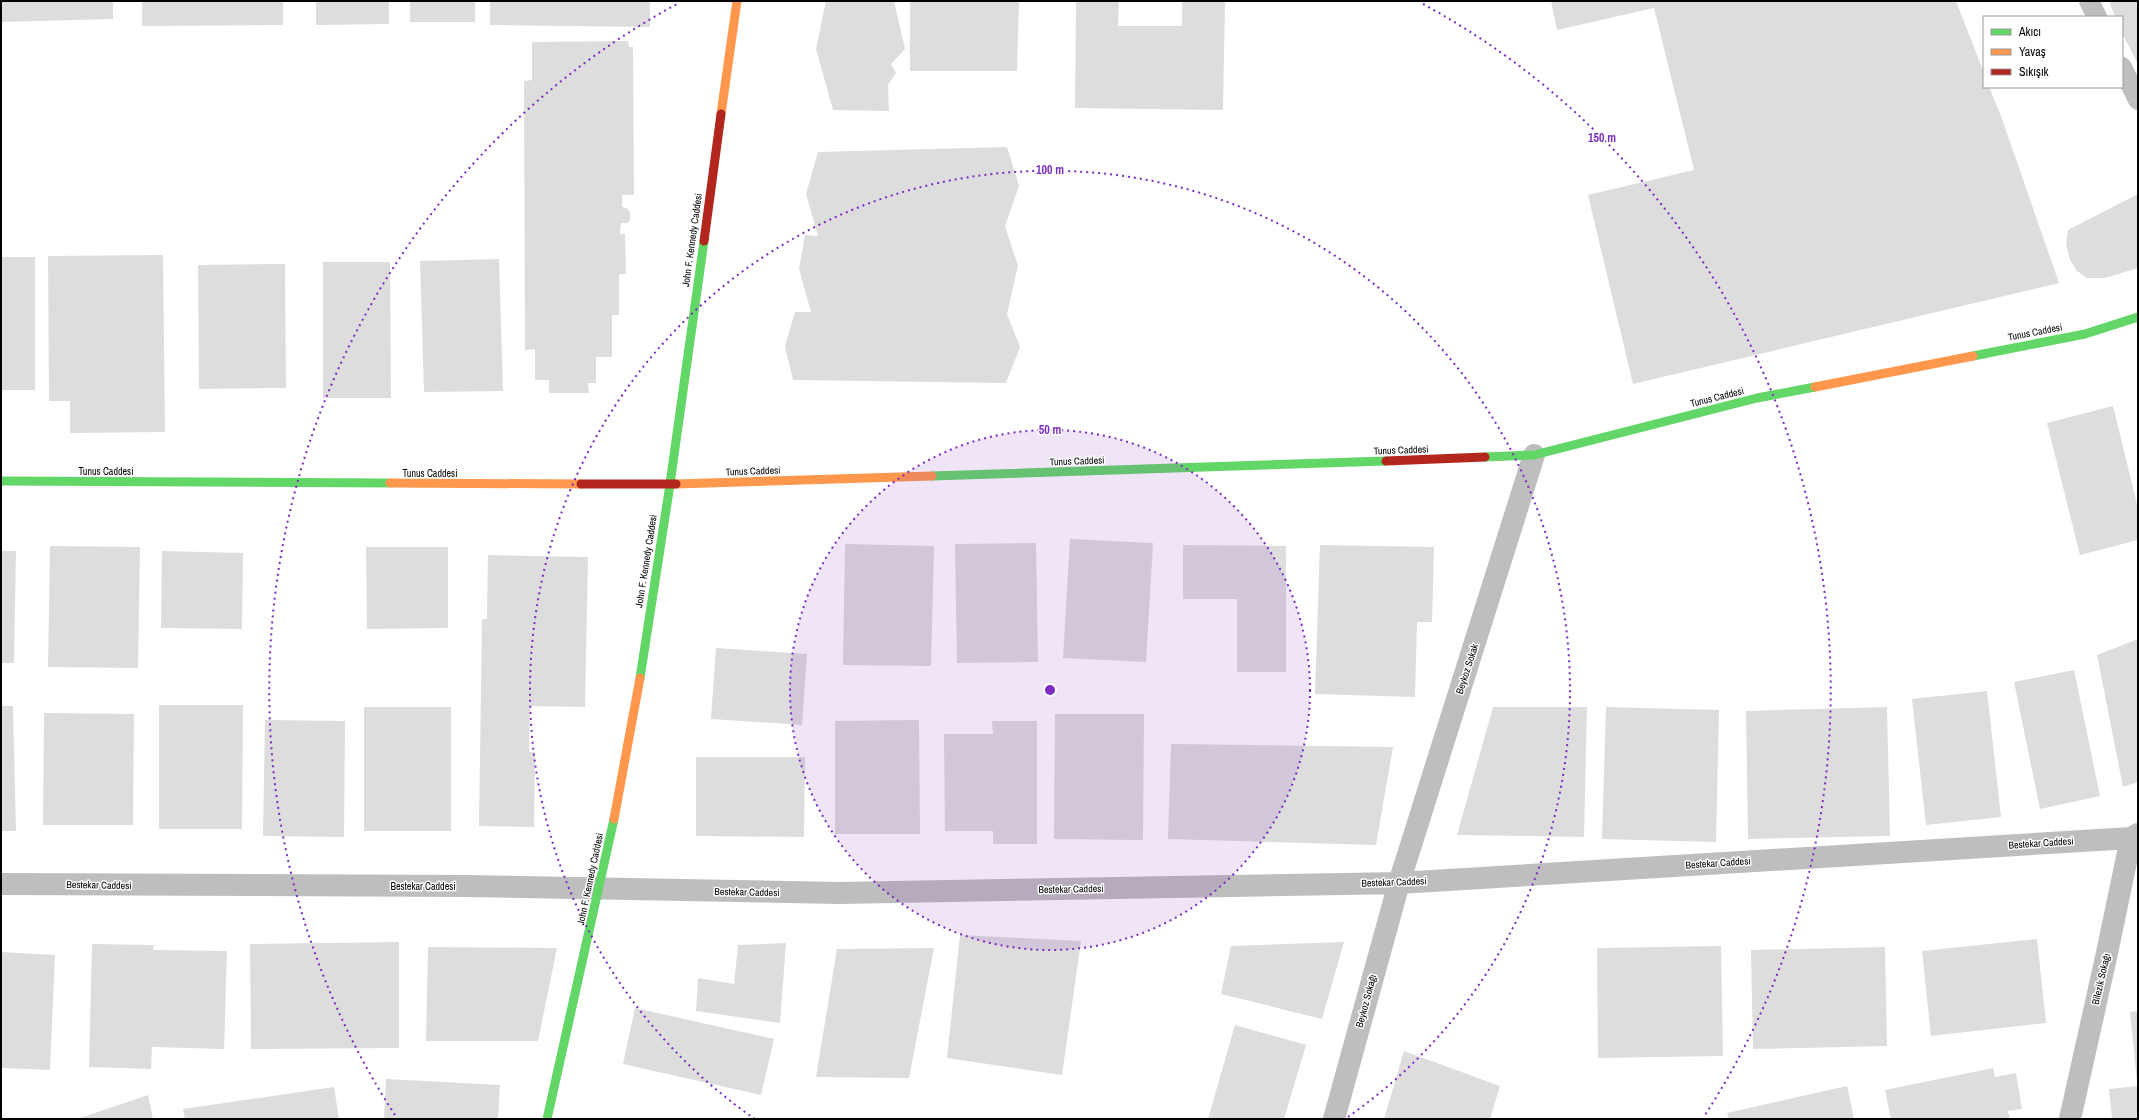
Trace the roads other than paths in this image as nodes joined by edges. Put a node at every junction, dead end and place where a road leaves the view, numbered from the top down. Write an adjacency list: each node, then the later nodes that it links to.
1 (737, 1): 9 (street, John F. Kennedy Caddesi)
2 (2089, 1): 3 (lane)
3 (2096, 16)
4 (2123, 70): 5 (lane)
5 (2138, 100)
6 (2138, 317): 7 (street, Tunus Caddesi)
7 (1534, 455): 9 (street, Tunus Caddesi); 11 (street, Beykoz Sokak)
8 (1, 482): 9 (street, Tunus Caddesi)
9 (669, 484): 13 (street, John F. Kennedy Caddesi)
10 (2134, 836): 11 (street, Bestekar Caddesi); 16 (street, Bilezik Sokağı)
11 (1399, 883): 13 (street, Bestekar Caddesi); 15 (street, Beykoz Sokağı)
12 (1, 884): 13 (street, Bestekar Caddesi)
13 (600, 890): 14 (street, John F. Kennedy Caddesi)
14 (547, 1119)
15 (1334, 1119)
16 (2070, 1119)

